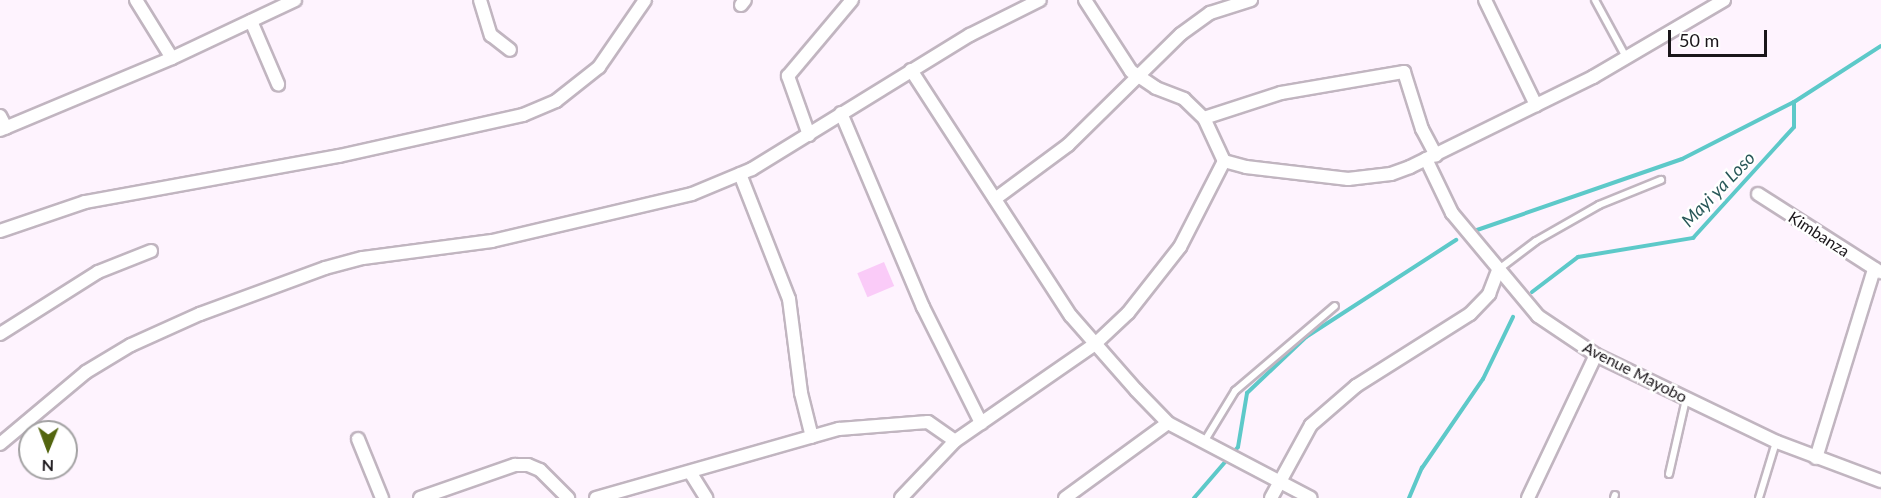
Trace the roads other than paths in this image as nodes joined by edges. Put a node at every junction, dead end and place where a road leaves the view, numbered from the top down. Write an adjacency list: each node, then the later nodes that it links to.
1 (136, 0): 14 (street)
2 (295, 0): 12 (street)
3 (480, 0): 13 (street)
4 (645, 0): 31 (street)
5 (852, 0): 24 (street)
6 (1040, 0): 16 (street)
7 (1085, 0): 17 (street)
8 (1251, 0): 17 (street)
9 (1485, 0): 19 (street)
10 (1595, 0): 15 (lane)
11 (1724, 0): 15 (street)
12 (251, 21): 14 (street); 18 (street)
13 (510, 50)
14 (172, 58): 23 (street)
15 (1627, 58): 19 (street)
16 (911, 70): 20 (street); 30 (street)
17 (1139, 76): 22 (street); 30 (street)
18 (278, 84)
19 (1536, 105): 25 (street)
20 (841, 114): 24 (street); 40 (street)
21 (0, 116): 23 (street)
22 (1204, 118): 25 (street, Avenue Mayobo); 26 (street)
23 (3, 129)
24 (809, 135): 27 (street)
25 (1431, 157): 26 (street); 33 (street, Avenue Mayobo)
26 (1224, 160): 37 (street)
27 (740, 174): 42 (street); 47 (street)
28 (1661, 180): 33 (lane)
29 (1758, 194): 34 (street, Kimbanza)
30 (995, 199): 37 (street)
31 (0, 231)
32 (152, 251): 36 (street)
33 (1498, 270): 38 (street, Avenue Mayobo); 52 (street)
34 (1877, 271): 48 (street)
35 (1335, 306): 46 (lane)
36 (0, 334)
37 (1095, 344): 40 (street); 41 (street)
38 (1596, 355): 39 (street, Avenue Mayobo); 62 (street)
39 (1686, 398): 45 (street, Avenue Mayobo); 50 (lane)
40 (981, 423): 44 (street)
41 (1168, 423): 46 (street); 59 (street)
42 (812, 437): 44 (street); 49 (street)
43 (358, 439): 54 (street)
44 (955, 441): 58 (street)
45 (1777, 442): 48 (street, Avenue Mayobo); 63 (lane)
46 (1203, 443): 52 (street)
47 (0, 444)
48 (1816, 458): 51 (street, Avenue Mayobo)
49 (690, 472): 53 (street); 57 (street)
50 (1668, 474)
51 (1881, 482)
52 (1279, 483): 60 (street); 61 (street)
53 (705, 495)
54 (382, 498)
55 (420, 498): 56 (street)
56 (568, 498)
57 (596, 498)
58 (902, 498)
59 (1065, 498)
60 (1271, 498)
61 (1311, 498)
62 (1528, 498)
63 (1759, 498)

